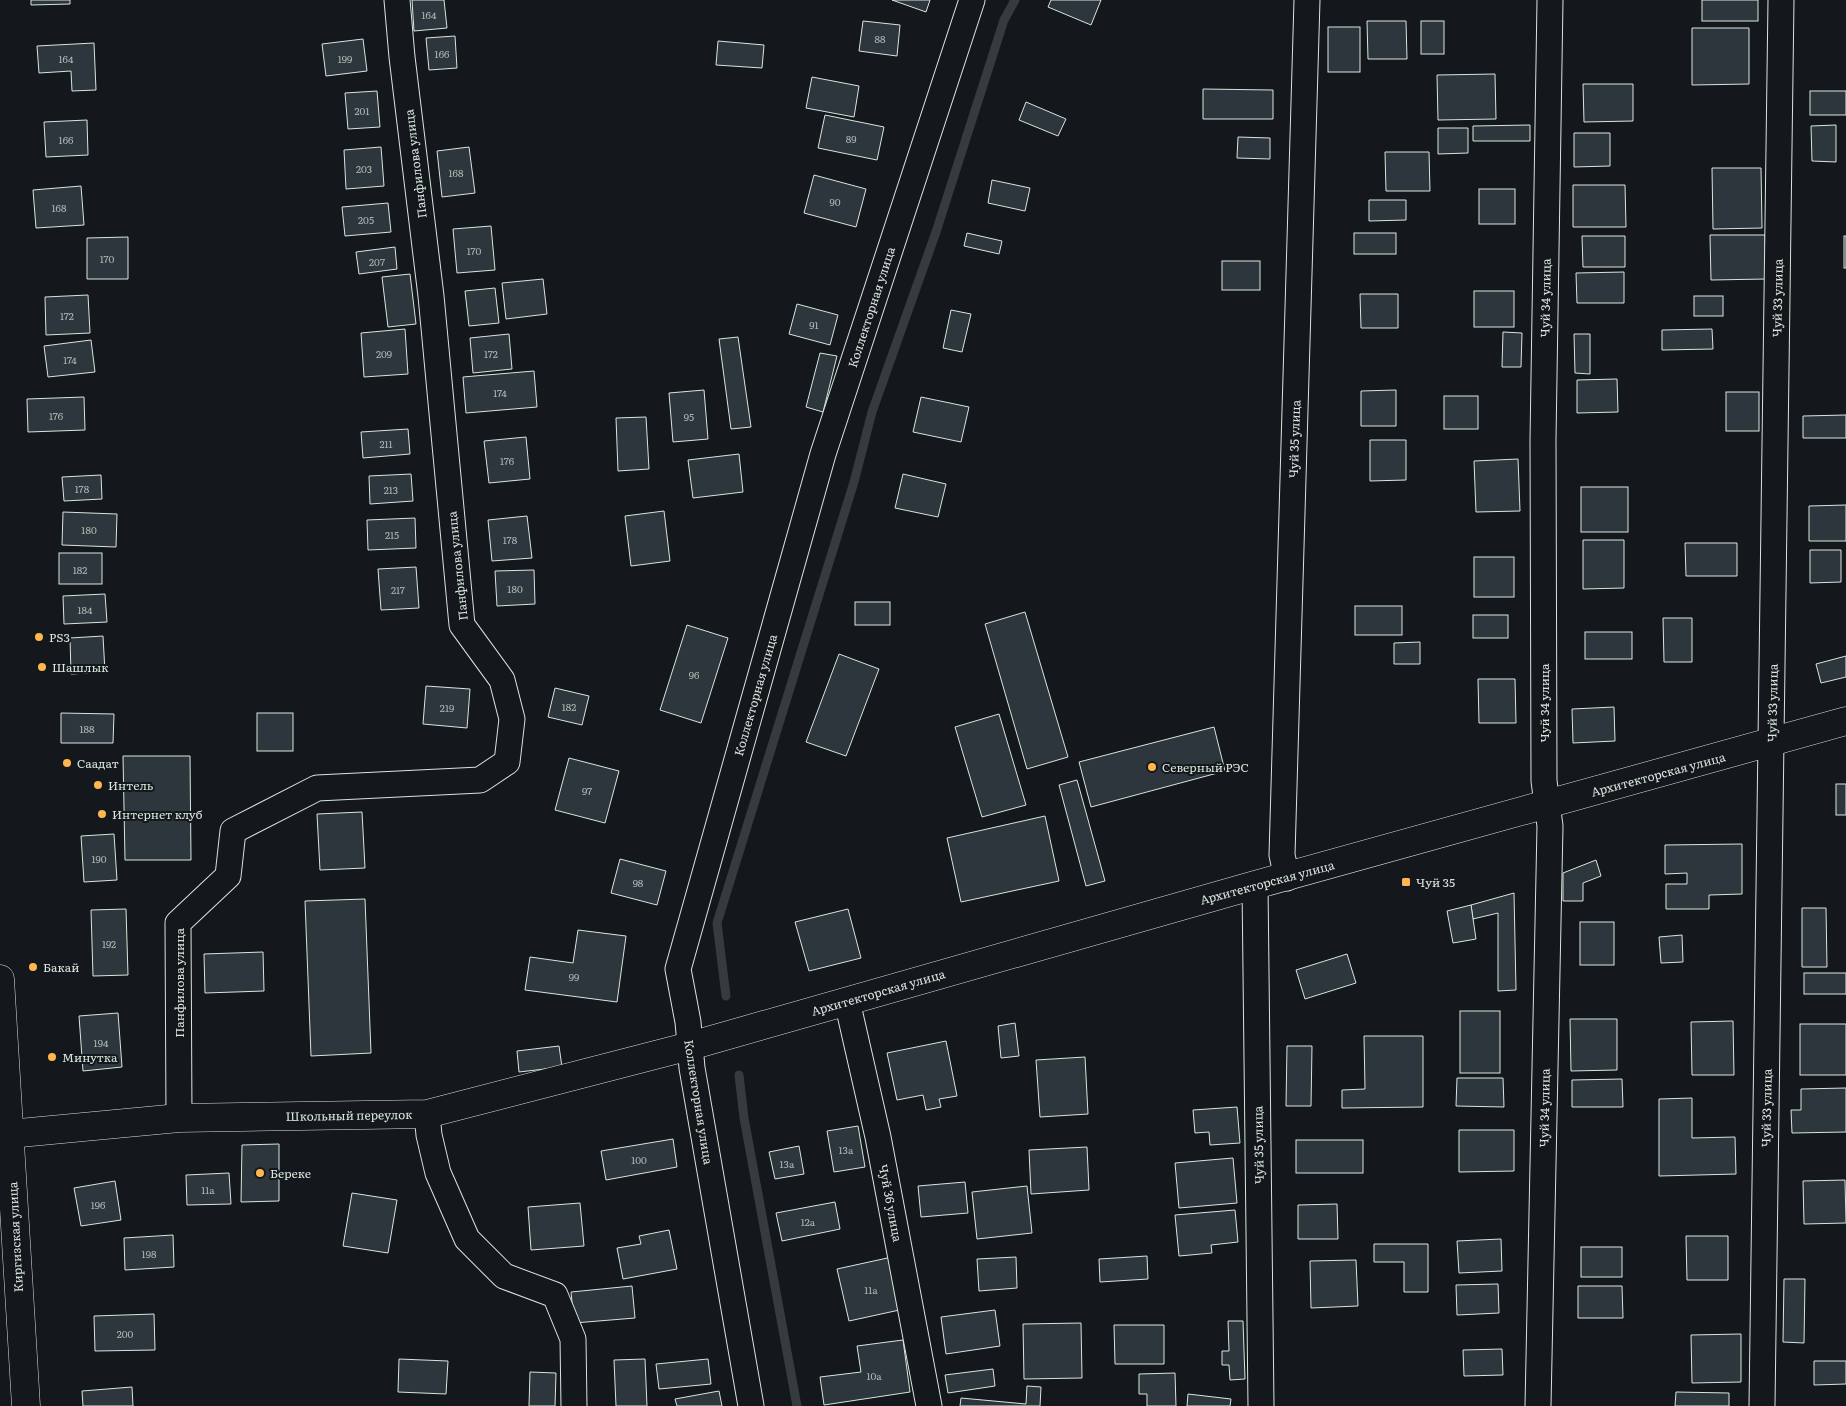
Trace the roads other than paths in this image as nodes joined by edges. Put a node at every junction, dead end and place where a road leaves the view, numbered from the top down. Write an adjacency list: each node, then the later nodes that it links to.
1 (397, 0): 15 (street, Панфилова улица)
2 (972, 0): 13 (street, Коллекторная улица)
3 (1307, 0): 9 (street, Чуй 35 улица)
4 (1550, 0): 8 (street, Чуй 34 улица)
5 (1781, 0): 7 (street, Чуй 33 улица)
6 (1846, 721): 7 (street, Архитекторская улица)
7 (1770, 743): 8 (street, Архитекторская улица); 23 (street, Чуй 33 улица)
8 (1547, 805): 9 (street, Архитекторская улица); 22 (street, Чуй 34 улица)
9 (1287, 878): 10 (street, Архитекторская улица)
10 (1255, 885): 12 (street, Архитекторская улица); 21 (street, Чуй 35 улица)
11 (0, 979): 16 (street, Киргизская улица)
12 (847, 1001): 13 (street, Архитекторская улица); 20 (street, Чуй 36 улица)
13 (690, 1046): 14 (street, Школьный переулок); 19 (street, Коллекторная улица)
14 (427, 1114): 15 (street, Школьный переулок); 18 (street)
15 (179, 1118): 16 (street, Школьный переулок)
16 (5, 1134): 17 (street, Киргизская улица)
17 (26, 1406)
18 (574, 1406)
19 (752, 1406)
20 (929, 1406)
21 (1261, 1406)
22 (1538, 1406)
23 (1762, 1406)

